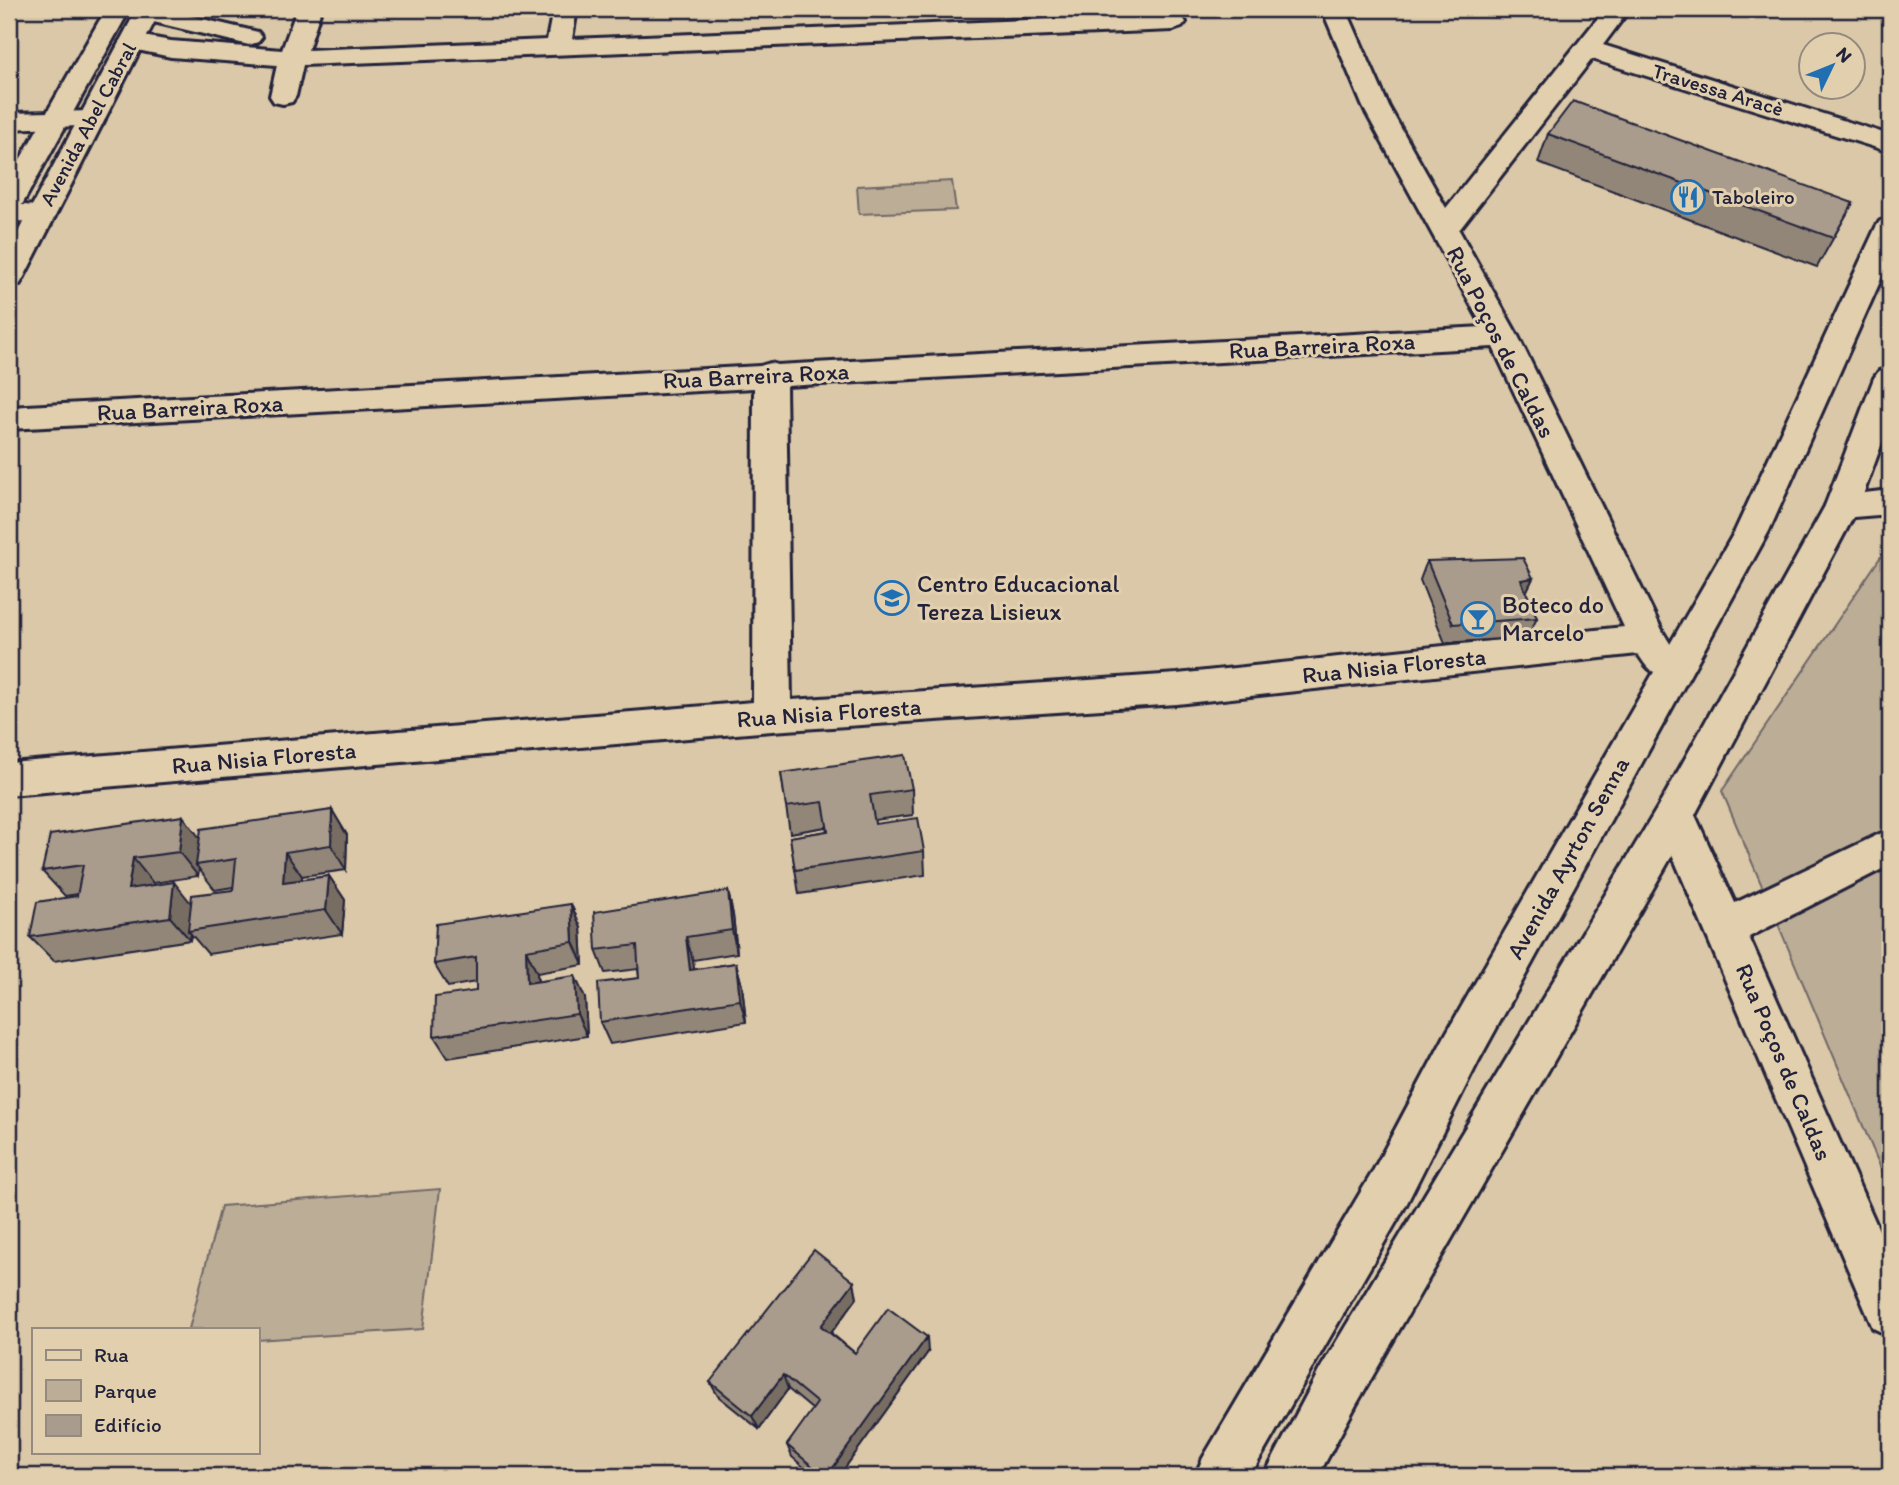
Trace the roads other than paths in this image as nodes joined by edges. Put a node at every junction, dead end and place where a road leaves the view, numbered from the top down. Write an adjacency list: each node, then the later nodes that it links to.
1 (118, 9): 17 (street, Avenida Abel Cabral)
2 (309, 9): 13 (street)
3 (565, 9): 11 (street)
4 (820, 9): 9 (street)
5 (1335, 9): 24 (street, Rua Poços de Caldas)
6 (1618, 9): 12 (street)
7 (148, 11): 10 (street, Avenida Abel Cabral); 13 (street)
8 (1173, 22): 9 (street)
9 (822, 38): 11 (street)
10 (132, 42): 13 (street); 14 (street, Avenida Abel Cabral)
11 (558, 47): 13 (street)
12 (1586, 48): 19 (street, Travessa Aracè); 24 (street)
13 (292, 58): 14 (street); 15 (street)
14 (118, 69): 16 (street, Avenida Abel Cabral)
15 (283, 96)
16 (92, 119): 17 (street); 21 (street, Avenida Abel Cabral)
17 (55, 120): 18 (street); 20 (street, Avenida Abel Cabral)
18 (9, 121)
19 (1890, 144)
20 (9, 203)
21 (41, 213): 22 (street); 25 (street, Avenida Abel Cabral)
22 (9, 214)
23 (1890, 227): 33 (street, Avenida Ayrton Senna)
24 (1443, 231): 26 (street, Rua Poços de Caldas)
25 (9, 277)
26 (1503, 336): 27 (street, Rua Barreira Roxa); 32 (street, Rua Poços de Caldas)
27 (770, 374): 29 (street, Rua Barreira Roxa); 34 (street)
28 (1890, 378): 31 (street)
29 (9, 418)
30 (1890, 502): 31 (street)
31 (1842, 506): 36 (street)
32 (1648, 639): 33 (street, Rua Poços de Caldas); 34 (street, Rua Nisia Floresta)
33 (1671, 674): 40 (street, Avenida Ayrton Senna)
34 (772, 716): 35 (street, Rua Nisia Floresta)
35 (9, 779)
36 (1675, 814): 38 (street, Rua Poços de Caldas); 41 (street)
37 (1890, 846): 38 (street)
38 (1727, 928): 39 (street, Rua Poços de Caldas)
39 (1889, 1308)
40 (1221, 1476)
41 (1290, 1476)

